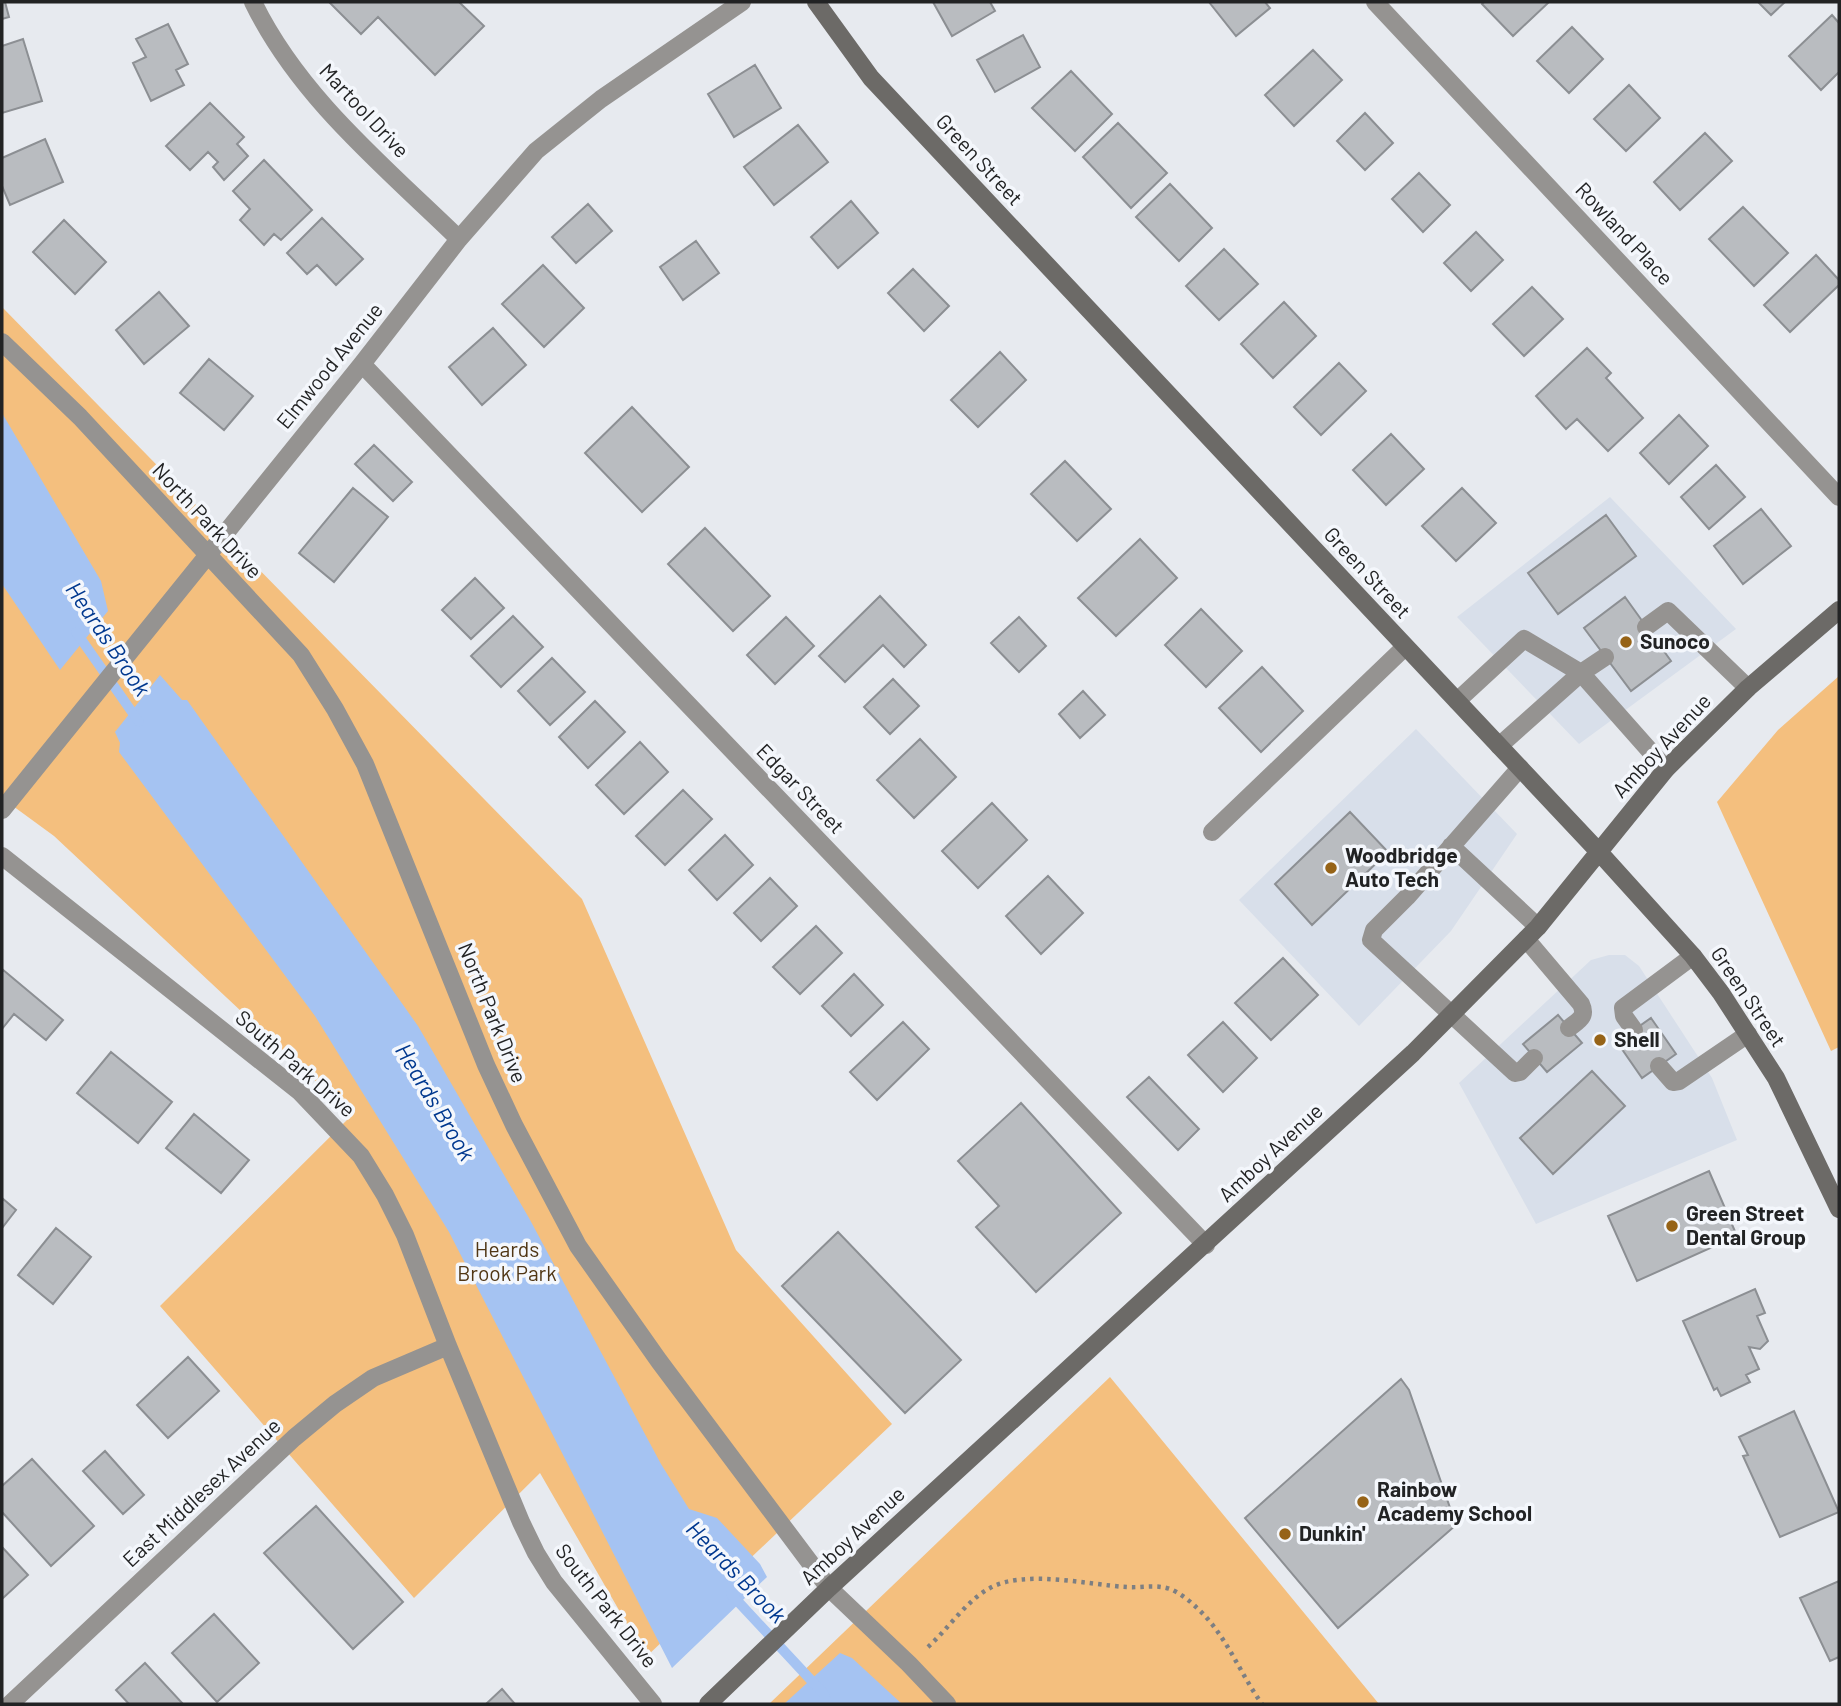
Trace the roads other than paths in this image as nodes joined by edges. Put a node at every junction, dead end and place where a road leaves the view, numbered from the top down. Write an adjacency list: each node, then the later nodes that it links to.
1 (253, 2): 5 (street, Martool Drive)
2 (742, 2): 5 (street, Elmwood Avenue)
3 (816, 2): 12 (street, Green Street)
4 (1375, 2): 8 (street, Rowland Place)
5 (458, 239): 7 (street, Elmwood Avenue)
6 (2, 342): 9 (street, North Park Drive)
7 (362, 364): 9 (street, Elmwood Avenue); 34 (street, Edgar Street)
8 (1839, 498)
9 (207, 555): 20 (street, Elmwood Avenue); 36 (street, North Park Drive)
10 (1839, 610): 15 (street, Amboy Avenue)
11 (1646, 627): 15 (street)
12 (1405, 647): 16 (street, Green Street); 21 (street)
13 (1605, 657): 14 (street)
14 (1581, 673): 16 (street); 17 (street); 19 (street)
15 (1748, 688): 19 (street, Amboy Avenue)
16 (1457, 701): 17 (street, Green Street)
17 (1499, 746): 18 (street, Green Street)
18 (1520, 768): 22 (street); 23 (street, Green Street)
19 (1666, 769): 23 (street, Amboy Avenue)
20 (2, 810)
21 (1212, 832)
22 (1451, 846): 25 (street); 27 (street)
23 (1599, 852): 25 (street, Amboy Avenue); 26 (street, Green Street)
24 (2, 856): 35 (street, South Park Drive)
25 (1532, 933): 27 (street, Amboy Avenue); 28 (street)
26 (1693, 956): 29 (street); 30 (street, Green Street)
27 (1452, 1013): 31 (street); 34 (street, Amboy Avenue)
28 (1569, 1028)
29 (1634, 1030)
30 (1748, 1034): 32 (street); 33 (street, Green Street)
31 (1534, 1058)
32 (1659, 1066)
33 (1839, 1209)
34 (1206, 1244): 36 (street, Amboy Avenue)
35 (448, 1346): 38 (street, East Middlesex Avenue); 39 (street, South Park Drive)
36 (829, 1588): 37 (street, Amboy Avenue); 40 (street, North Park Drive)
37 (711, 1701)
38 (10, 1704)
39 (653, 1704)
40 (947, 1704)

